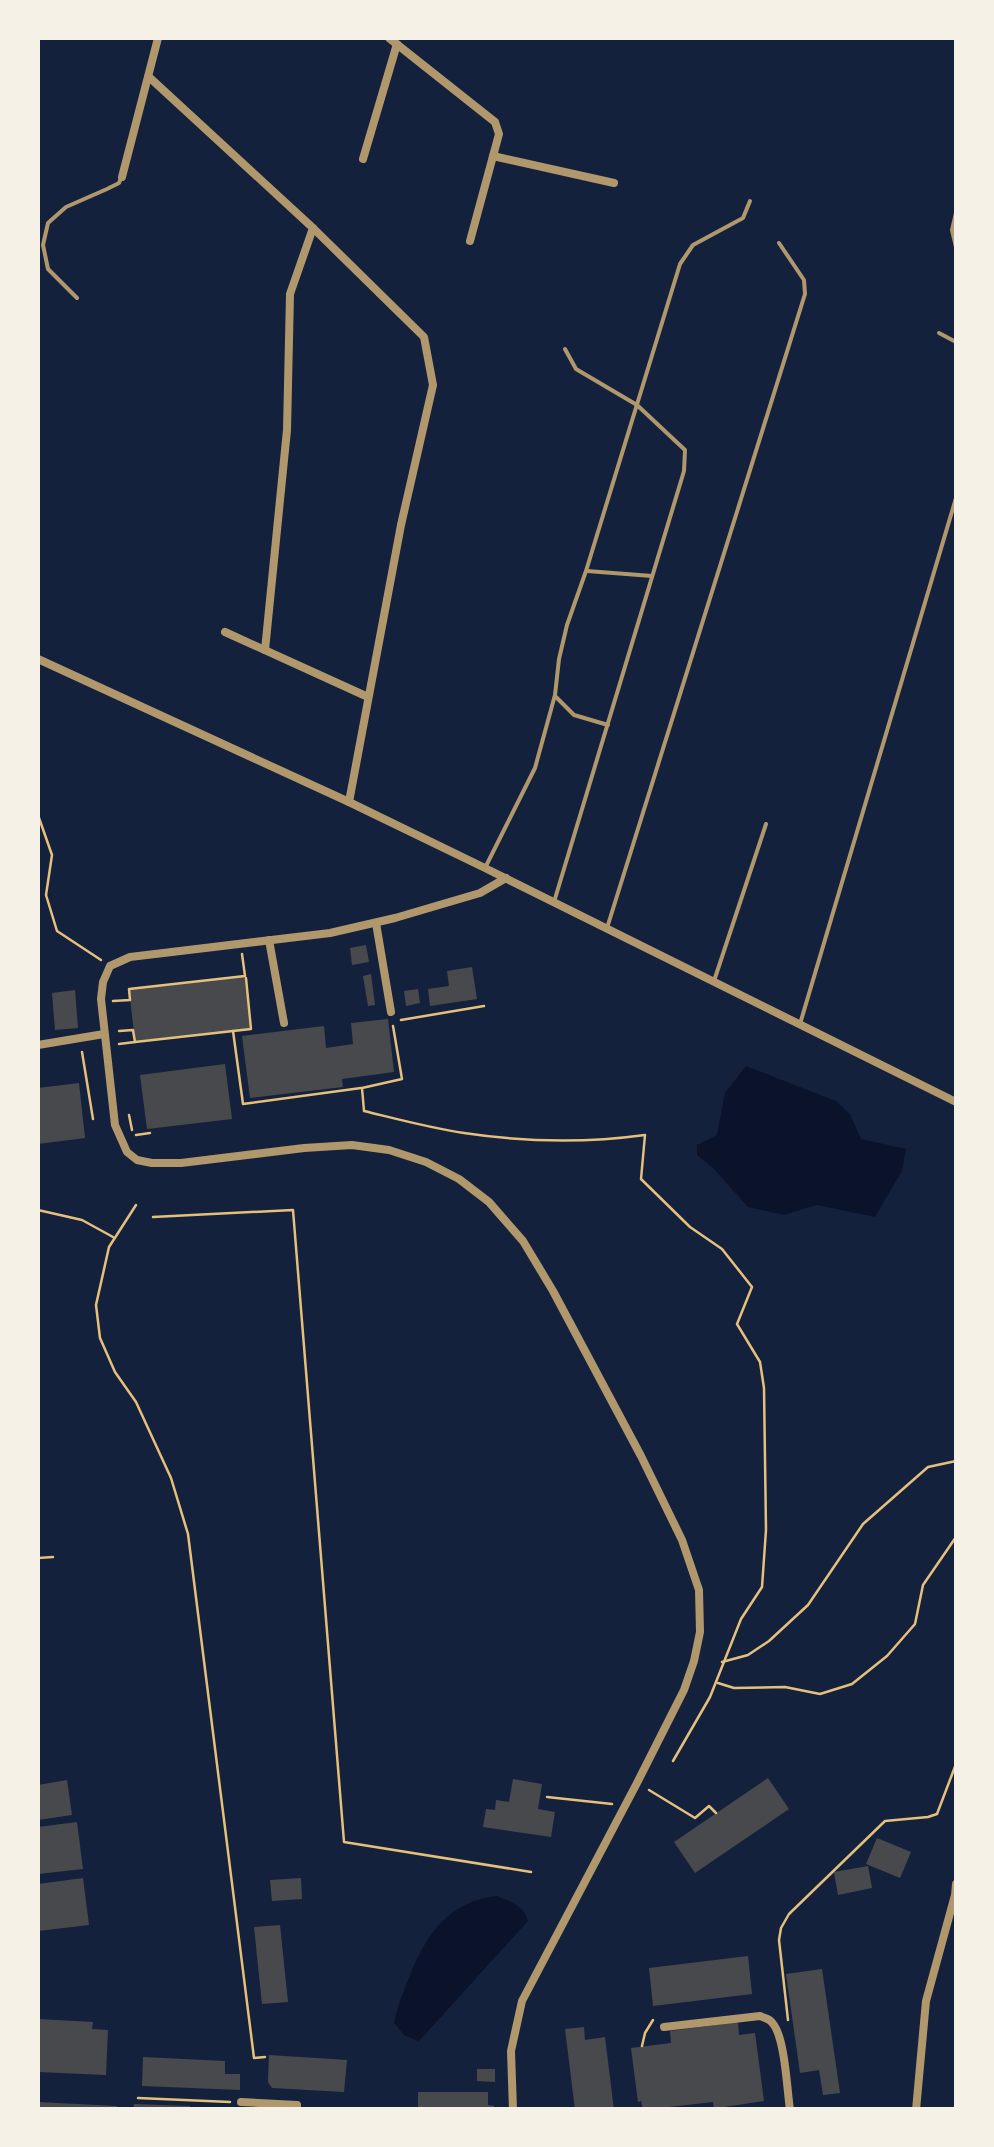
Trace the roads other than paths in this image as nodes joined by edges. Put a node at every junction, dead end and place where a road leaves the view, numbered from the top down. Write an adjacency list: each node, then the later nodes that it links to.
1 (158, 38): 3 (street)
2 (393, 41): 4 (street); 5 (street)
3 (150, 77): 6 (street); 10 (street)
4 (493, 156): 7 (street); 11 (street)
5 (362, 159)
6 (122, 177): 14 (lane)
7 (614, 183)
8 (750, 201): 18 (lane)
9 (956, 213): 13 (lane)
10 (313, 228): 23 (street); 26 (street)
11 (470, 242)
12 (779, 244): 34 (lane)
13 (956, 247)
14 (76, 298)
15 (940, 333): 16 (lane)
16 (956, 342)
17 (565, 349): 18 (lane)
18 (637, 406): 20 (lane); 21 (lane)
19 (956, 498): 39 (lane)
20 (586, 571): 21 (lane); 25 (lane)
21 (652, 576): 27 (lane)
22 (225, 632): 23 (street)
23 (265, 650): 26 (street)
24 (38, 659): 28 (street)
25 (555, 695): 27 (lane); 30 (lane)
26 (368, 697): 28 (street)
27 (608, 724): 32 (lane)
28 (349, 802): 30 (street)
29 (766, 824): 36 (lane)
30 (485, 868): 31 (street)
31 (506, 878): 32 (street); 33 (street)
32 (554, 902): 34 (street)
33 (376, 922): 35 (street); 37 (street)
34 (607, 928): 36 (street)
35 (268, 940): 38 (street); 40 (street)
36 (714, 981): 39 (street)
37 (391, 1012)
38 (284, 1023)
39 (800, 1024): 42 (street)
40 (104, 1034): 41 (street); 48 (street)
41 (38, 1045)
42 (956, 1102)
43 (956, 1884): 44 (street)
44 (956, 1895): 50 (street)
45 (664, 2027): 49 (street)
46 (241, 2102): 47 (street)
47 (297, 2110)
48 (513, 2110)
49 (790, 2110)
50 (916, 2110)

